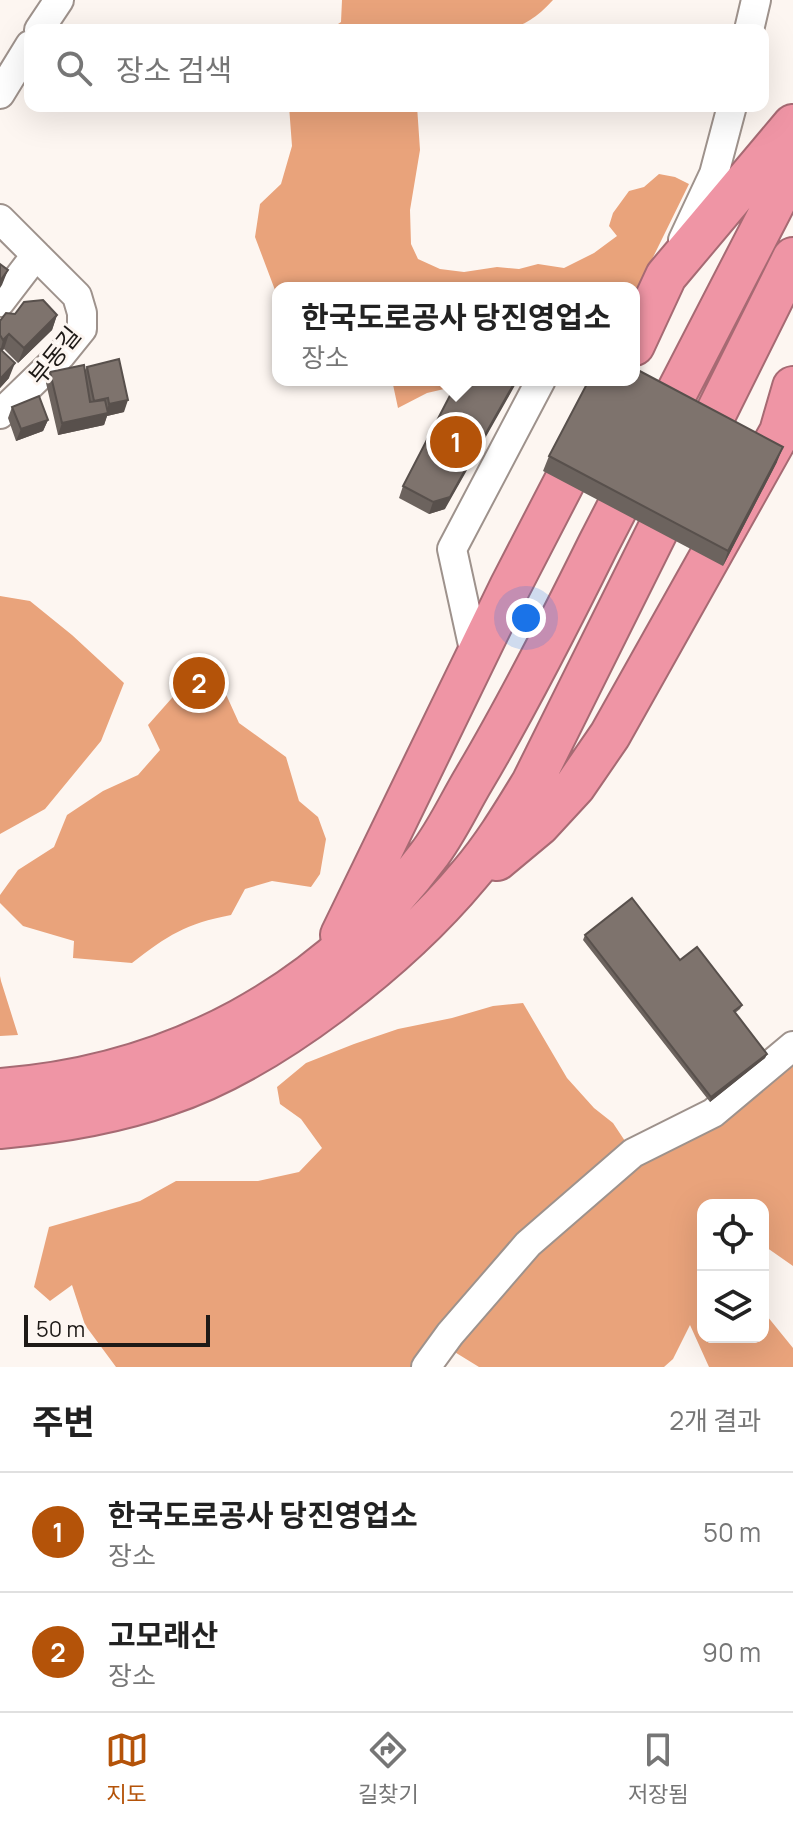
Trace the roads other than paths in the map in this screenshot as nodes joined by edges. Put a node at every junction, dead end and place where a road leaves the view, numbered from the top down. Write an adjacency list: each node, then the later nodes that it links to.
1 (59, 0): 3 (street)
2 (756, 0): 4 (street)
3 (43, 24)
4 (750, 24)
5 (24, 55): 6 (street)
6 (0, 94)
7 (730, 112): 13 (street)
8 (793, 125): 13 (highway)
9 (793, 167): 23 (highway)
10 (0, 219): 11 (street, 부동길)
11 (36, 255): 14 (street); 19 (street, 부동길)
12 (793, 258): 22 (highway)
13 (666, 276): 15 (highway)
14 (0, 302)
15 (640, 325)
16 (538, 386): 21 (street)
17 (614, 386): 21 (highway)
18 (793, 387): 20 (highway)
19 (0, 414)
20 (786, 421): 22 (highway)
21 (476, 659): 23 (highway)
22 (429, 918): 26 (highway)
23 (321, 969): 25 (highway)
24 (793, 1046): 27 (street)
25 (0, 1089)
26 (0, 1128)
27 (426, 1367)

